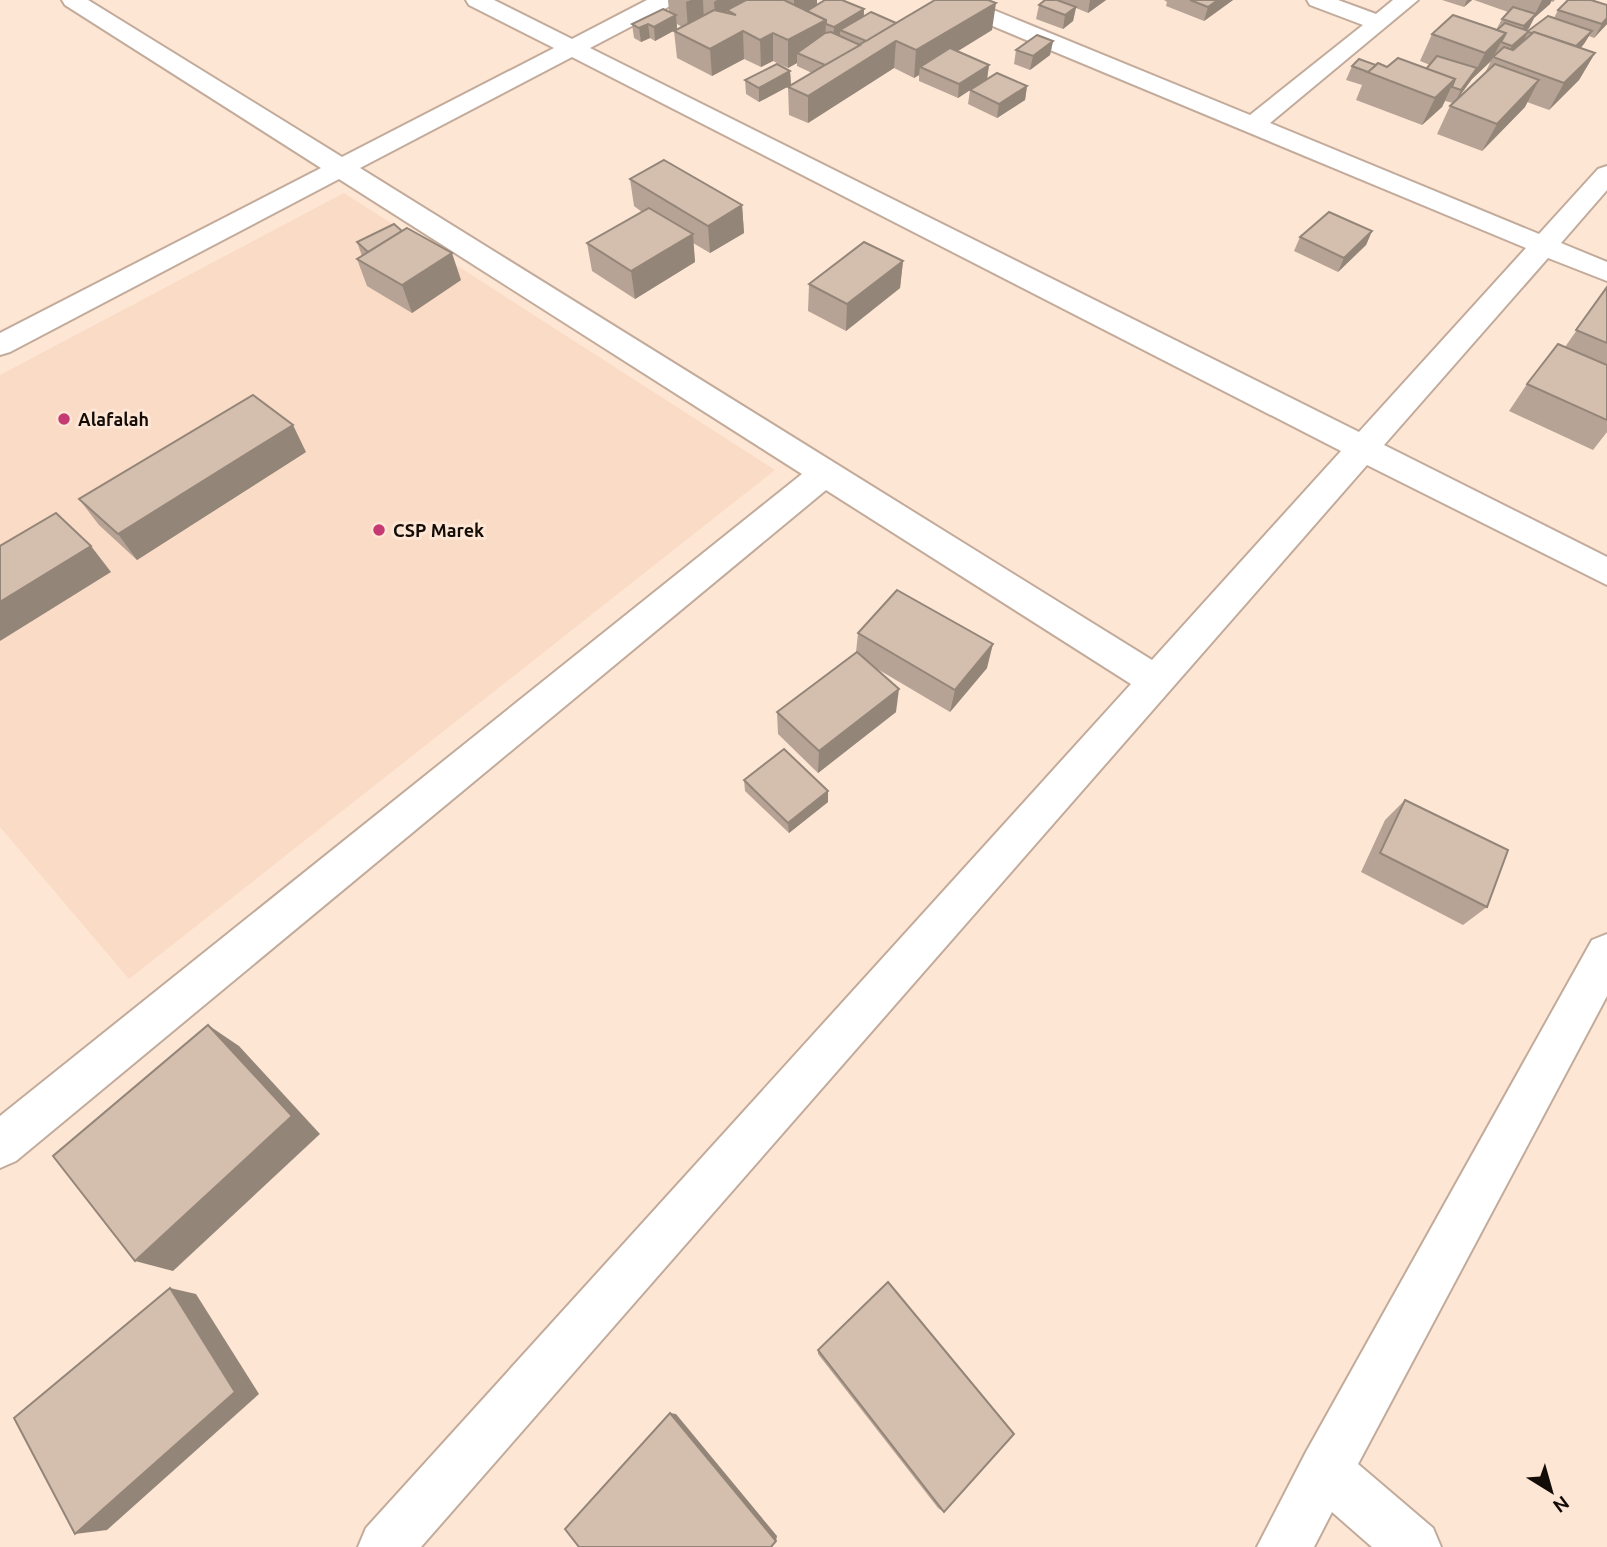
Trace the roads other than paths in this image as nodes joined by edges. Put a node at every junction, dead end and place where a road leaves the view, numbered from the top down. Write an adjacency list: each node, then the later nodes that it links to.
1 (73, 0): 10 (street)
2 (477, 0): 8 (street)
3 (664, 0): 8 (street)
4 (950, 0): 9 (street)
5 (1318, 0): 7 (street)
6 (1407, 0): 7 (street)
7 (1379, 23): 9 (street)
8 (572, 48): 10 (street); 15 (street)
9 (1253, 125): 12 (street)
10 (341, 168): 14 (street); 16 (street)
11 (1607, 174): 12 (street)
12 (1544, 246): 13 (street); 15 (street)
13 (1607, 272)
14 (6, 333)
15 (1363, 449): 17 (street); 18 (street)
16 (825, 473): 18 (street); 20 (street)
17 (1607, 572)
18 (1156, 681): 22 (street)
19 (1607, 954): 21 (street)
20 (0, 1145)
21 (1325, 1471): 23 (street); 24 (street)
22 (385, 1547)
23 (1284, 1547)
24 (1414, 1547)

